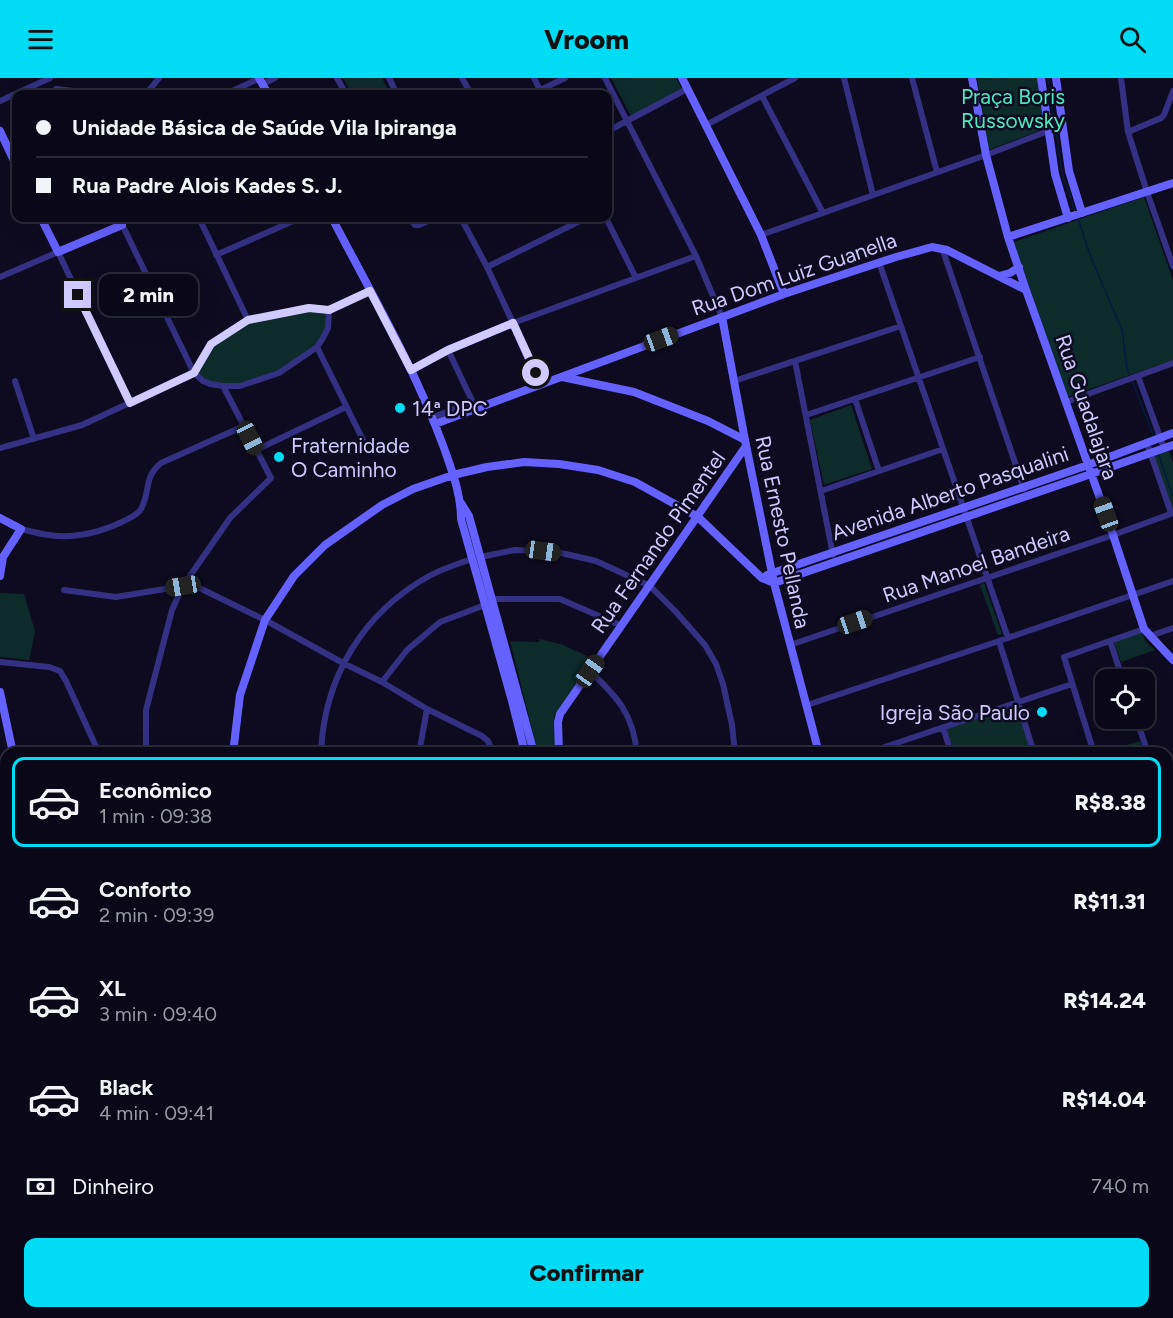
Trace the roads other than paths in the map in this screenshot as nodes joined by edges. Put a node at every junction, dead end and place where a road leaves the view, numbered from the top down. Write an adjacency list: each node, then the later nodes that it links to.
1 (51, 78): 16 (street)
2 (159, 78): 17 (street)
3 (275, 78): 14 (street)
4 (534, 78): 19 (street)
5 (565, 78): 19 (street)
6 (682, 78): 15 (street)
7 (795, 78): 22 (street)
8 (844, 78): 35 (street)
9 (912, 78): 31 (street)
10 (972, 78): 29 (street, Rua Guadalajara)
11 (1041, 78): 27 (street)
12 (1056, 78): 32 (street)
13 (1121, 78): 28 (street)
14 (261, 80): 18 (street)
15 (687, 89): 23 (street); 24 (street)
16 (24, 90)
17 (149, 90)
18 (236, 90)
19 (540, 90)
20 (1173, 91): 28 (street)
21 (612, 92): 23 (street)
22 (762, 96): 24 (street); 36 (street)
23 (626, 121): 25 (street); 52 (street)
24 (706, 125): 47 (street)
25 (612, 129)
26 (0, 131): 30 (street)
27 (1048, 131): 29 (street); 32 (street)
28 (1128, 132): 34 (street)
29 (986, 155): 31 (street); 48 (street, Rua Guadalajara)
30 (12, 156)
31 (937, 172): 35 (street)
32 (1065, 181): 37 (street); 37 (street)
33 (1173, 183): 34 (street)
34 (1147, 192): 37 (street); 54 (street)
35 (873, 195): 36 (street)
36 (823, 213): 47 (street)
37 (1075, 216): 48 (street)
38 (43, 222): 50 (street)
39 (118, 222): 50 (street)
40 (120, 222): 74 (street)
41 (201, 222): 51 (street)
42 (291, 222): 51 (street)
43 (334, 222): 61 (street)
44 (463, 222): 55 (street)
45 (578, 222): 55 (street)
46 (608, 222): 59 (street)
47 (761, 235): 62 (street)
48 (1008, 237): 56 (street, Rua Guadalajara)
49 (942, 248): 53 (street, Rua Dom Luiz Guanella); 57 (street); 70 (street)
50 (58, 252): 58 (street); 86 (street)
51 (216, 255): 65 (street)
52 (696, 256): 59 (street); 64 (street)
53 (879, 262): 62 (street, Rua Dom Luiz Guanella); 67 (street)
54 (1173, 266)
55 (487, 267): 66 (street)
56 (1018, 267): 57 (street); 60 (street, Rua Guadalajara)
57 (999, 276): 60 (street)
58 (0, 277)
59 (636, 278): 66 (street)
60 (1026, 290): 85 (street, Rua Guadalajara)
61 (370, 291): 63 (street); 73 (street)
62 (784, 294): 64 (street, Rua Dom Luiz Guanella)
63 (329, 310): 65 (street); 68 (street)
64 (722, 317): 77 (street, Rua Dom Luiz Guanella); 81 (street, Rua Ernesto Pellanda)
65 (248, 320): 74 (street)
66 (513, 323): 69 (street); 75 (street)
67 (901, 326): 71 (street); 78 (street)
68 (317, 347): 82 (street); 88 (street)
69 (448, 350): 73 (street); 87 (street)
70 (980, 357): 78 (street); 108 (street)
71 (795, 361): 81 (street); 89 (street)
72 (1173, 363): 76 (street)
73 (411, 370): 90 (street)
74 (194, 373): 82 (street); 86 (street)
75 (536, 373): 80 (street); 83 (street)
76 (1138, 376): 85 (street); 93 (street)
77 (560, 377): 80 (street, Rua Dom Luiz Guanella); 96 (street)
78 (919, 378): 84 (street); 100 (street)
79 (15, 381): 94 (street)
80 (548, 381): 83 (street, Rua Dom Luiz Guanella)
81 (734, 381): 96 (street, Rua Ernesto Pellanda)
82 (223, 386): 91 (street)
83 (533, 387): 87 (street, Rua Dom Luiz Guanella)
84 (855, 399): 89 (street); 104 (street)
85 (1066, 402): 103 (street, Rua Guadalajara)
86 (130, 403): 94 (street)
87 (474, 405): 90 (street, Rua Dom Luiz Guanella)
88 (346, 407): 95 (street); 101 (street)
89 (806, 415): 107 (street)
90 (434, 420): 106 (street)
91 (244, 426): 101 (street); 114 (street)
92 (1173, 433): 93 (street, Avenida Alberto Pasqualini)
93 (1160, 437): 97 (street, Avenida Alberto Pasqualini); 98 (street)
94 (34, 439): 99 (street)
95 (364, 442)
96 (745, 443): 111 (street, Rua Fernando Pimentel); 119 (street, Rua Ernesto Pellanda)
97 (1147, 443): 102 (street); 103 (street, Avenida Alberto Pasqualini)
98 (1168, 446): 102 (street, Avenida Alberto Pasqualini)
99 (0, 448)
100 (943, 449): 104 (street); 109 (street)
101 (256, 450): 125 (street)
102 (1150, 453): 105 (street, Avenida Alberto Pasqualini); 110 (street)
103 (1088, 465): 105 (street, Rua Guadalajara); 108 (street, Avenida Alberto Pasqualini)
104 (879, 471): 107 (street)
105 (1091, 474): 108 (street, Avenida Alberto Pasqualini); 115 (street, Rua Guadalajara)
106 (453, 475): 111 (street); 117 (street); 130 (street)
107 (821, 491): 116 (street)
108 (1025, 492): 109 (street, Avenida Alberto Pasqualini); 113 (street, Avenida Alberto Pasqualini)
109 (963, 508): 113 (street); 116 (street, Avenida Alberto Pasqualini)
110 (1172, 513): 115 (street, Rua Manoel Bandeira)
111 (698, 517): 121 (street); 126 (street, Rua Fernando Pimentel)
112 (0, 518): 114 (street)
113 (966, 518): 118 (street, Avenida Alberto Pasqualini); 122 (street)
114 (21, 529): 120 (street)
115 (1113, 535): 122 (street, Rua Manoel Bandeira); 128 (street, Rua Guadalajara)
116 (832, 552): 118 (street); 119 (street, Avenida Alberto Pasqualini)
117 (476, 558): 126 (street); 129 (street); 140 (street)
118 (834, 562): 124 (street, Avenida Alberto Pasqualini)
119 (771, 572): 121 (street, Avenida Alberto Pasqualini); 124 (street, Rua Ernesto Pellanda)
120 (0, 576)
121 (762, 578): 124 (street)
122 (987, 578): 134 (street); 137 (street, Rua Manoel Bandeira)
123 (1173, 580): 128 (street)
124 (774, 583): 137 (street, Rua Ernesto Pellanda)
125 (185, 584): 127 (street); 130 (street); 153 (street)
126 (650, 586): 131 (street, Rua Fernando Pimentel); 162 (street)
127 (64, 590)
128 (1132, 594): 133 (street, Rua Guadalajara); 134 (street)
129 (487, 601): 131 (street); 143 (street); 158 (street); 159 (street)
130 (265, 620): 140 (street); 154 (street)
131 (622, 626): 142 (street, Rua Fernando Pimentel)
132 (1173, 628): 133 (street)
133 (1147, 632): 136 (street); 138 (street, Rua Guadalajara)
134 (1008, 638): 135 (street)
135 (999, 641): 146 (street); 147 (street)
136 (1110, 641): 141 (street); 144 (street)
137 (790, 645): 147 (street, Rua Ernesto Pellanda)
138 (1173, 660)
139 (0, 662): 152 (street)
140 (343, 663): 143 (street); 155 (street)
141 (1119, 669)
142 (590, 671): 160 (street, Rua Fernando Pimentel); 161 (street)
143 (382, 682): 148 (street)
144 (1072, 684): 146 (street); 167 (street)
145 (0, 692): 151 (street)
146 (1017, 703): 149 (street); 166 (street)
147 (807, 705): 163 (street, Rua Ernesto Pellanda)
148 (427, 709): 156 (street); 157 (street)
149 (943, 728): 164 (street); 165 (street)
150 (1140, 729): 168 (street)
151 (12, 747)
152 (96, 747)
153 (146, 747)
154 (234, 747)
155 (322, 747)
156 (421, 747)
157 (490, 747)
158 (524, 747)
159 (532, 747)
160 (559, 747)
161 (636, 747)
162 (734, 747)
163 (818, 747)
164 (885, 747)
165 (949, 747)
166 (1032, 747)
167 (1092, 747)
168 (1146, 747)

